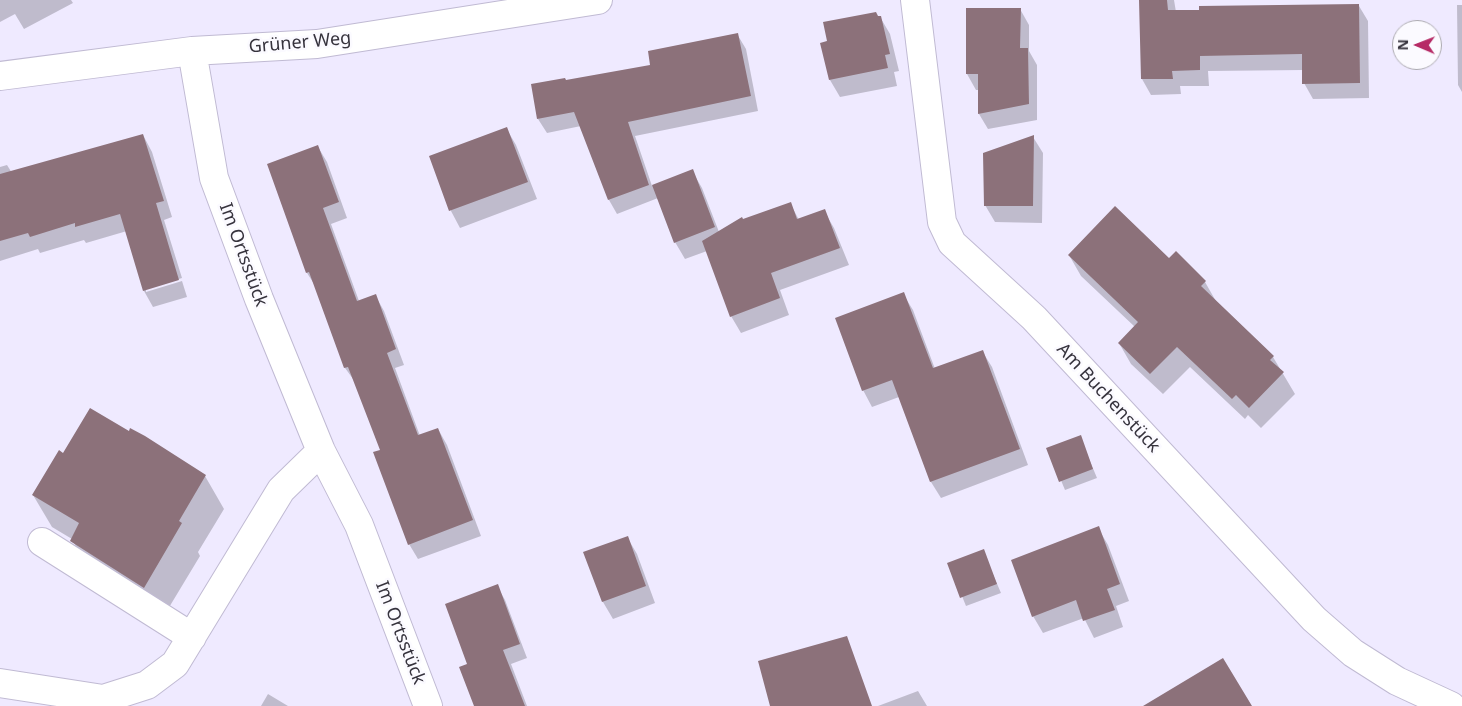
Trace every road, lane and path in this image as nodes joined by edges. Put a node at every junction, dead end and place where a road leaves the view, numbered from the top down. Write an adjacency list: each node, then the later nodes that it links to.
1 (915, 0): 11 (street, Am Buchenstück)
2 (584, 1): 3 (street, Grüner Weg)
3 (192, 51): 4 (street, Grüner Weg); 5 (street, Im Ortsstück)
4 (0, 76)
5 (321, 451): 7 (street); 10 (street, Im Ortsstück)
6 (42, 542): 7 (street)
7 (192, 637): 9 (street)
8 (0, 683): 9 (street)
9 (101, 703)
10 (428, 706)
11 (1451, 706)

